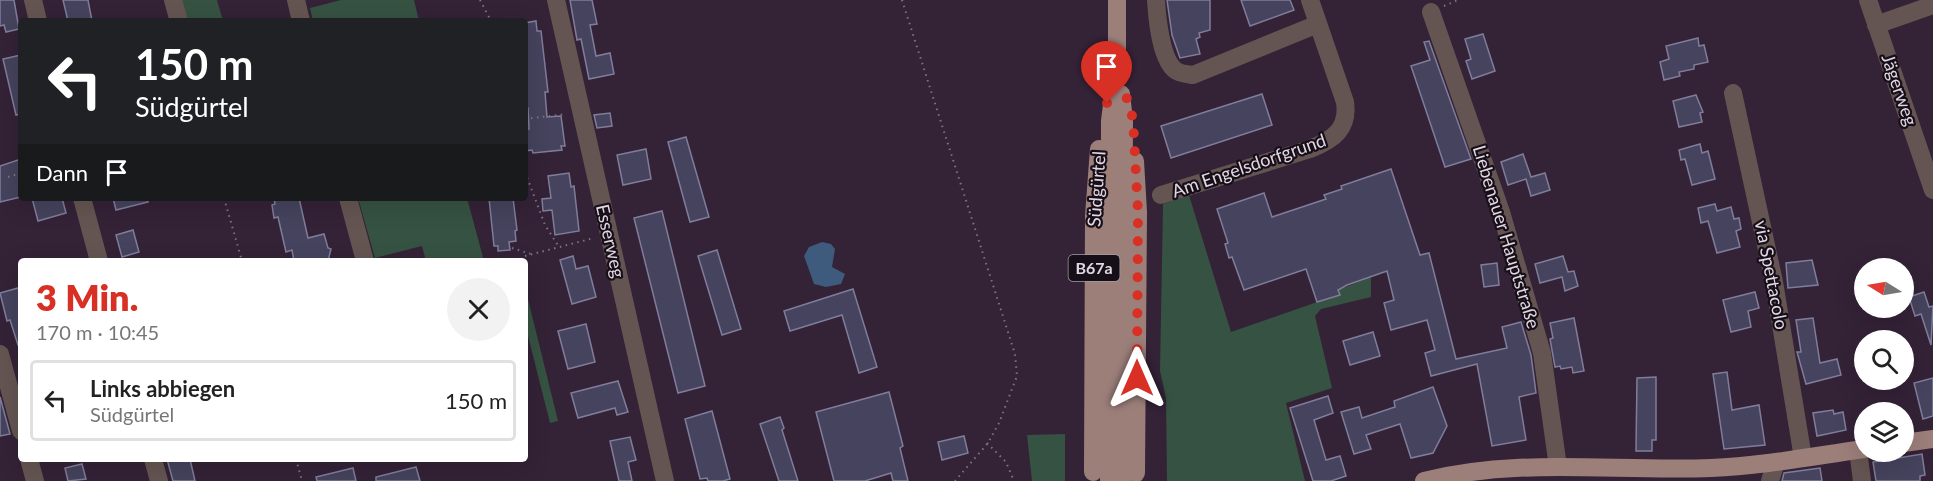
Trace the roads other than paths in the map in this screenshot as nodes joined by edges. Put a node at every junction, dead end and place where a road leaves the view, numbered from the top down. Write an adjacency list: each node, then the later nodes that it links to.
1 (33, 0): 11 (street)
2 (173, 0): 12 (street)
3 (296, 0): 13 (street)
4 (556, 0): 40 (street, Esserweg)
5 (1117, 0): 16 (main road, B67a)
6 (1156, 0): 14 (street)
7 (1310, 0): 14 (street, Am Engelsdorfgrund)
8 (1868, 0): 15 (street, Jägerweg)
9 (1933, 5): 15 (street)
10 (1431, 12): 34 (street, Liebenauer Hauptstraße)
11 (37, 18)
12 (178, 18)
13 (300, 18)
14 (1318, 24): 19 (street, Am Engelsdorfgrund)
15 (1876, 24): 18 (street, Jägerweg)
16 (1117, 66): 35 (main road, Südgürtel / B67a); 36 (main road)
17 (1733, 93): 29 (street, via Spettacolo)
18 (1933, 190)
19 (1161, 195)
20 (83, 201): 22 (street)
21 (349, 201): 23 (street)
22 (98, 258)
23 (364, 258)
24 (0, 354): 25 (street)
25 (18, 420)
26 (1933, 439): 27 (main road)
27 (1914, 442)
28 (1854, 451): 29 (main road)
29 (1803, 458): 32 (main road)
30 (29, 462): 38 (street)
31 (154, 462): 39 (street)
32 (1776, 462): 34 (main road); 42 (street)
33 (1861, 462): 43 (street)
34 (1558, 467): 37 (main road)
35 (1101, 477)
36 (1129, 477)
37 (1461, 477): 41 (main road)
38 (34, 481)
39 (159, 481)
40 (665, 481)
41 (1424, 481)
42 (1770, 481)
43 (1862, 481)

